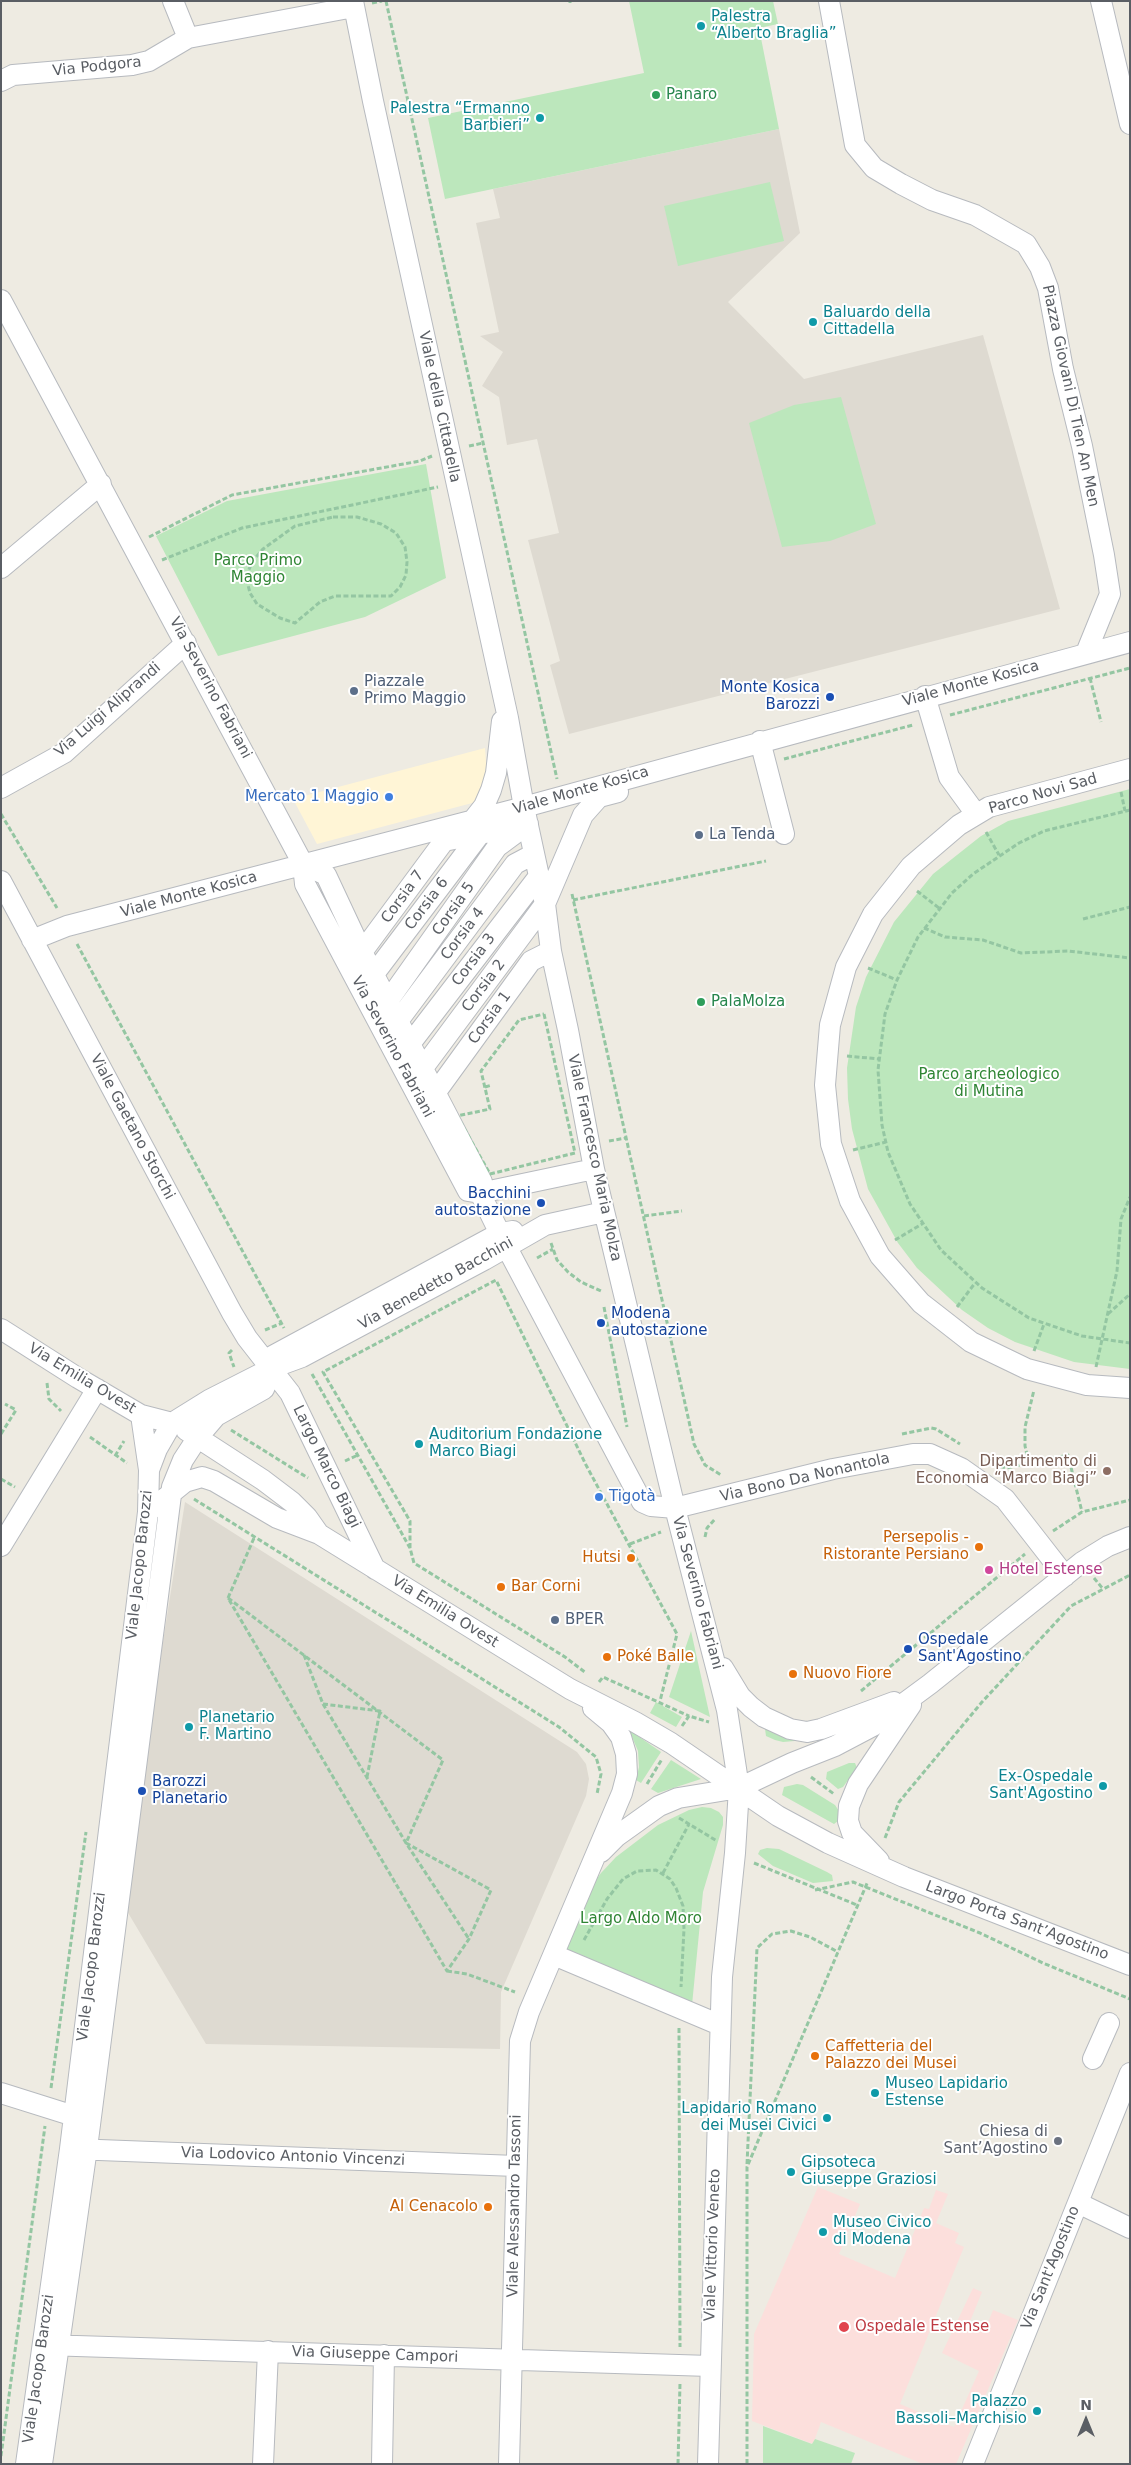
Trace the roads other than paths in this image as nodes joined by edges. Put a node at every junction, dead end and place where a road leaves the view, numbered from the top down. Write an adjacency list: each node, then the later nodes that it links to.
1 (173, 1): 5 (street)
2 (829, 1): 14 (street, Piazza Giovani Di Tien An Men)
3 (1101, 1): 7 (street)
4 (354, 4): 5 (street, Via Podgora); 16 (street, Viale della Cittadella)
5 (188, 38): 6 (street, Via Podgora)
6 (7, 78)
7 (1130, 124)
8 (1, 300): 9 (street, Via Severino Fabriani)
9 (7, 324): 10 (street, Via Severino Fabriani)
10 (101, 484): 11 (street); 12 (street, Via Severino Fabriani)
11 (1, 568)
12 (186, 642): 20 (street, Via Luigi Aliprandi); 26 (street, Via Severino Fabriani)
13 (1130, 642): 14 (street, Viale Monte Kosica)
14 (1086, 653): 17 (street, Viale Monte Kosica)
15 (1130, 653): 17 (street, Viale Monte Kosica)
16 (504, 699): 22 (street, Viale della Cittadella); 23 (street, Corsia 6)
17 (928, 708): 18 (street, Viale Monte Kosica); 21 (street)
18 (763, 752): 22 (street, Viale Monte Kosica); 24 (street); 29 (street, Viale Monte Kosica)
19 (1130, 769): 21 (street, Parco Novi Sad)
20 (1, 788)
21 (976, 814): 45 (street, Parco Novi Sad)
22 (526, 815): 23 (street, Viale Monte Kosica); 25 (street, Viale Francesco Maria Molza); 34 (street, Corsia 5)
23 (476, 827): 26 (street, Viale Monte Kosica); 32 (street, Corsia 7); 33 (street, Corsia 6)
24 (784, 834)
25 (534, 854): 27 (street, Viale Francesco Maria Molza); 35 (street, Corsia 4)
26 (303, 864): 30 (street, Viale Monte Kosica); 32 (street); 40 (street, Via Severino Fabriani)
27 (538, 876): 29 (street, Viale Francesco Maria Molza); 36 (street, Corsia 3)
28 (1, 881): 30 (street, Viale Gaetano Storchi)
29 (545, 904): 31 (street, Viale Francesco Maria Molza); 37 (street, Corsia 2)
30 (32, 940): 44 (street, Viale Gaetano Storchi)
31 (551, 951): 38 (street, Corsia 1); 39 (street, Viale Francesco Maria Molza)
32 (362, 952): 33 (street)
33 (374, 974): 34 (street)
34 (388, 1001): 35 (street)
35 (398, 1021): 36 (street)
36 (410, 1044): 37 (street)
37 (423, 1068): 38 (street)
38 (436, 1092): 40 (street)
39 (594, 1169): 40 (street); 41 (street, Viale Francesco Maria Molza)
40 (480, 1193): 42 (street, Via Severino Fabriani)
41 (604, 1212): 42 (street, Via Benedetto Bacchini); 53 (street, Viale Francesco Maria Molza)
42 (503, 1240): 44 (street, Via Benedetto Bacchini); 53 (street, Via Severino Fabriani)
43 (1, 1329): 46 (street, Via Emilia Ovest)
44 (268, 1364): 48 (street); 49 (street, Via Benedetto Bacchini); 58 (street, Largo Marco Biagi)
45 (1130, 1388)
46 (97, 1390): 47 (street, Via Emilia Ovest); 57 (street)
47 (141, 1414): 49 (street); 51 (street, Via Emilia Ovest)
48 (216, 1416): 49 (street); 50 (street)
49 (172, 1423): 50 (street, Via Emilia Ovest); 51 (street)
50 (198, 1437): 52 (street); 55 (street, Via Emilia Ovest)
51 (149, 1474): 54 (street, Viale Jacopo Barozzi)
52 (182, 1495): 54 (street); 55 (street, Via Emilia Ovest); 74 (street)
53 (674, 1508): 59 (street, Via Bono Da Nonantola); 60 (street, Via Severino Fabriani)
54 (148, 1512): 73 (street, Viale Jacopo Barozzi)
55 (319, 1534): 58 (street, Via Emilia Ovest)
56 (1130, 1537): 59 (street)
57 (1, 1546)
58 (375, 1569): 61 (street, Via Emilia Ovest)
59 (1065, 1576): 62 (street)
60 (708, 1634): 62 (street); 63 (street, Via Severino Fabriani)
61 (570, 1689): 63 (street); 64 (street)
62 (921, 1691): 63 (street); 65 (street, Largo Porta Sant’Agostino)
63 (739, 1788): 64 (street); 65 (street, Largo Porta Sant’Agostino); 69 (street)
64 (594, 1859): 66 (street)
65 (876, 1862): 67 (street, Largo Porta Sant’Agostino)
66 (562, 1959): 69 (street); 75 (street, Viale Alessandro Tassoni)
67 (1130, 1965)
68 (1109, 2022): 70 (street)
69 (720, 2025): 82 (street, Viale Vittorio Veneto)
70 (1093, 2059)
71 (1130, 2073): 76 (street, Via Sant'Agostino)
72 (1, 2094): 73 (street)
73 (74, 2116): 74 (street, Viale Jacopo Barozzi)
74 (78, 2149): 75 (street, Via Lodovico Antonio Vincenzi); 78 (street, Viale Jacopo Barozzi)
75 (516, 2166): 81 (street, Viale Alessandro Tassoni)
76 (1078, 2203): 77 (street); 89 (street, Via Sant'Agostino)
77 (1130, 2228)
78 (49, 2345): 79 (street, Via Giuseppe Campori); 83 (street, Viale Jacopo Barozzi); 84 (street)
79 (268, 2351): 80 (street, Via Giuseppe Campori); 85 (street)
80 (384, 2355): 81 (street, Via Giuseppe Campori); 86 (street)
81 (512, 2358): 82 (street, Via Giuseppe Campori); 87 (street, Viale Alessandro Tassoni)
82 (710, 2366): 88 (street, Viale Vittorio Veneto)
83 (26, 2464)
84 (42, 2464)
85 (263, 2464)
86 (382, 2464)
87 (509, 2464)
88 (708, 2464)
89 (973, 2464)

